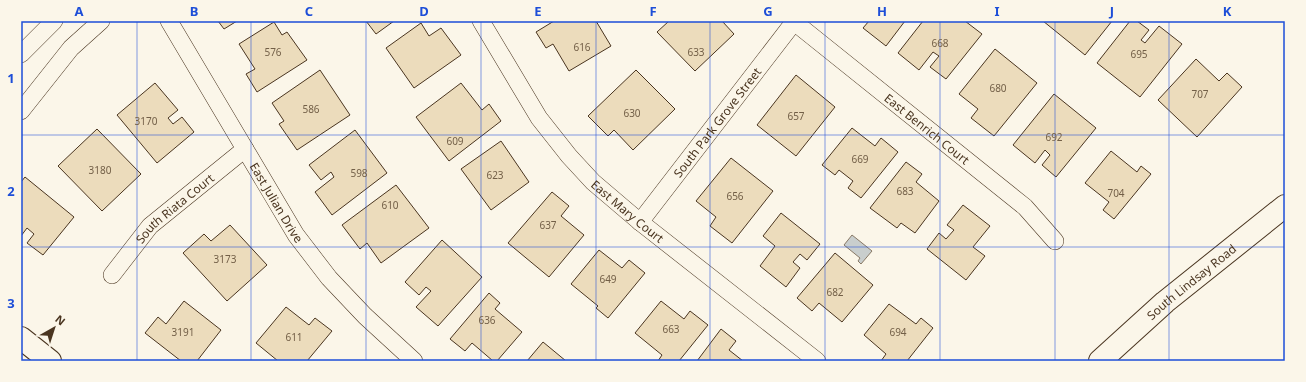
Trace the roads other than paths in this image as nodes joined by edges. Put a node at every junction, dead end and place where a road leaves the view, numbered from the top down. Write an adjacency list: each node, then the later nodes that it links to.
1 (54, 21): 6 (street)
2 (100, 21): 7 (street)
3 (169, 21): 8 (street, East Julian Drive)
4 (481, 21): 10 (street, East Mary Court)
5 (794, 22): 10 (street, South Park Grove Street); 11 (street, East Benrich Court)
6 (21, 54)
7 (21, 111)
8 (245, 150): 12 (street, South Riata Court); 15 (street, East Julian Drive)
9 (1285, 206): 17 (main road, South Lindsay Road)
10 (640, 222): 16 (street, East Mary Court)
11 (1055, 240)
12 (112, 276)
13 (21, 338): 14 (main road)
14 (50, 361)
15 (414, 361)
16 (817, 361)
17 (1100, 361)

